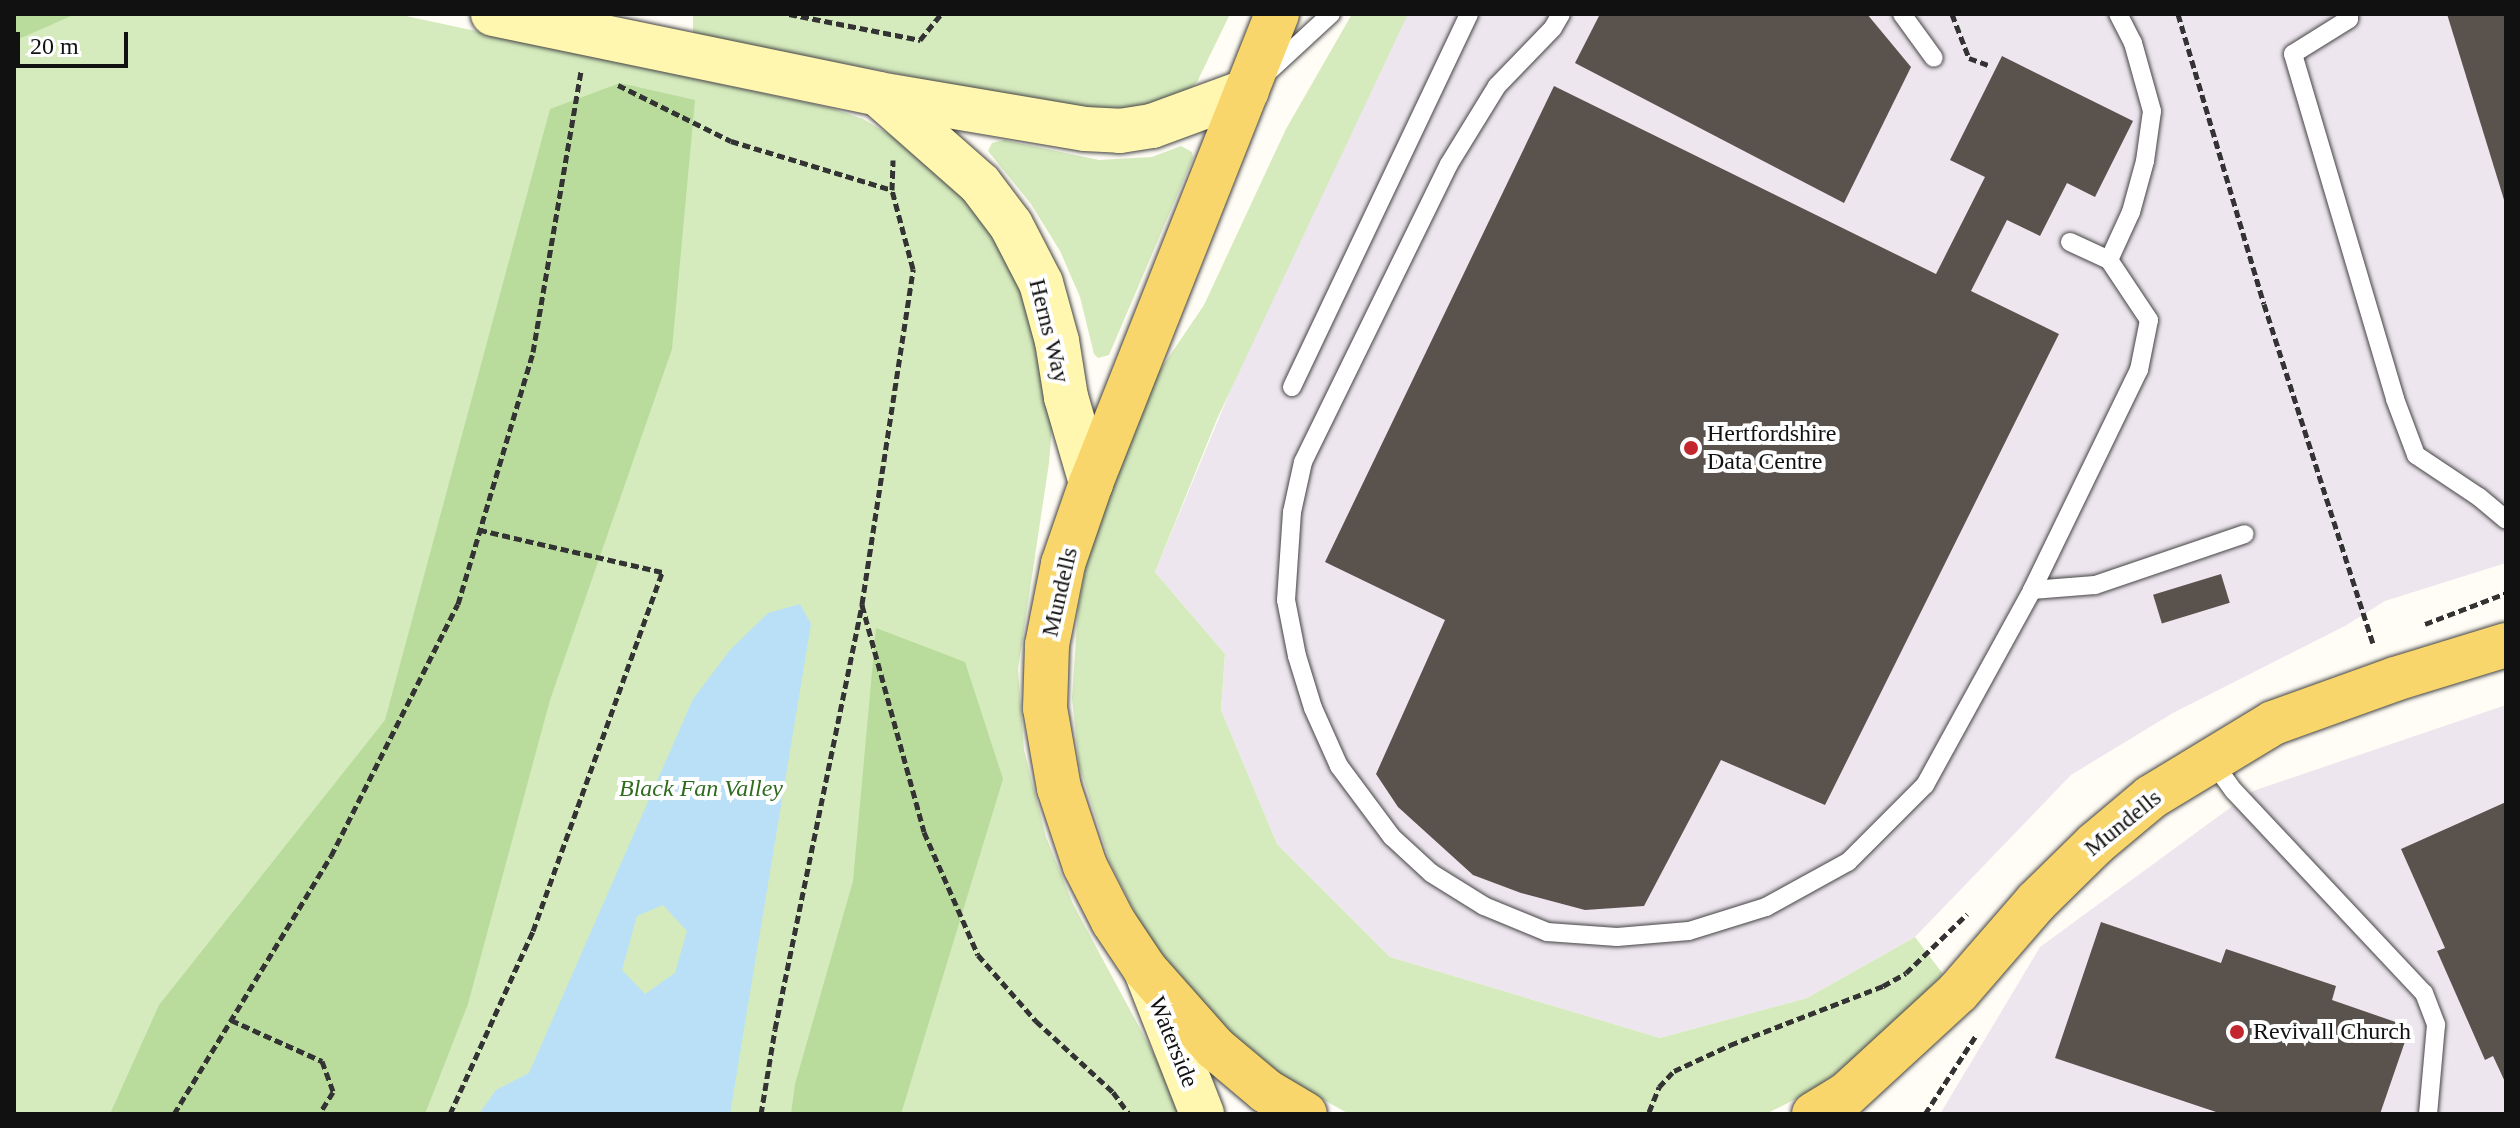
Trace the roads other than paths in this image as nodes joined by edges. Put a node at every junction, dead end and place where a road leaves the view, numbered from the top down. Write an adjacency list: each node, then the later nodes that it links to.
1 (493, 14): 11 (street, Herns Way)
2 (1277, 14): 10 (main road, Mundells)
3 (1331, 14): 10 (lane)
4 (1469, 14): 14 (lane)
5 (1561, 14): 18 (lane)
6 (1902, 14): 9 (lane)
7 (2118, 14): 13 (lane)
8 (2349, 14): 16 (lane)
9 (1934, 58)
10 (1247, 91): 11 (street, Herns Way); 15 (main road, Mundells)
11 (878, 94): 15 (street, Herns Way)
12 (2070, 242): 13 (lane)
13 (2109, 260): 18 (lane)
14 (1292, 387)
15 (1091, 483): 21 (main road, Mundells)
16 (2506, 520)
17 (2245, 534): 18 (lane)
18 (2032, 590)
19 (2506, 645): 20 (main road, Mundells)
20 (2210, 758): 24 (main road, Mundells); 25 (lane)
21 (1145, 969): 22 (street, Waterside); 23 (main road, Mundells)
22 (1202, 1114)
23 (1305, 1114)
24 (1814, 1114)
25 (2428, 1114)

